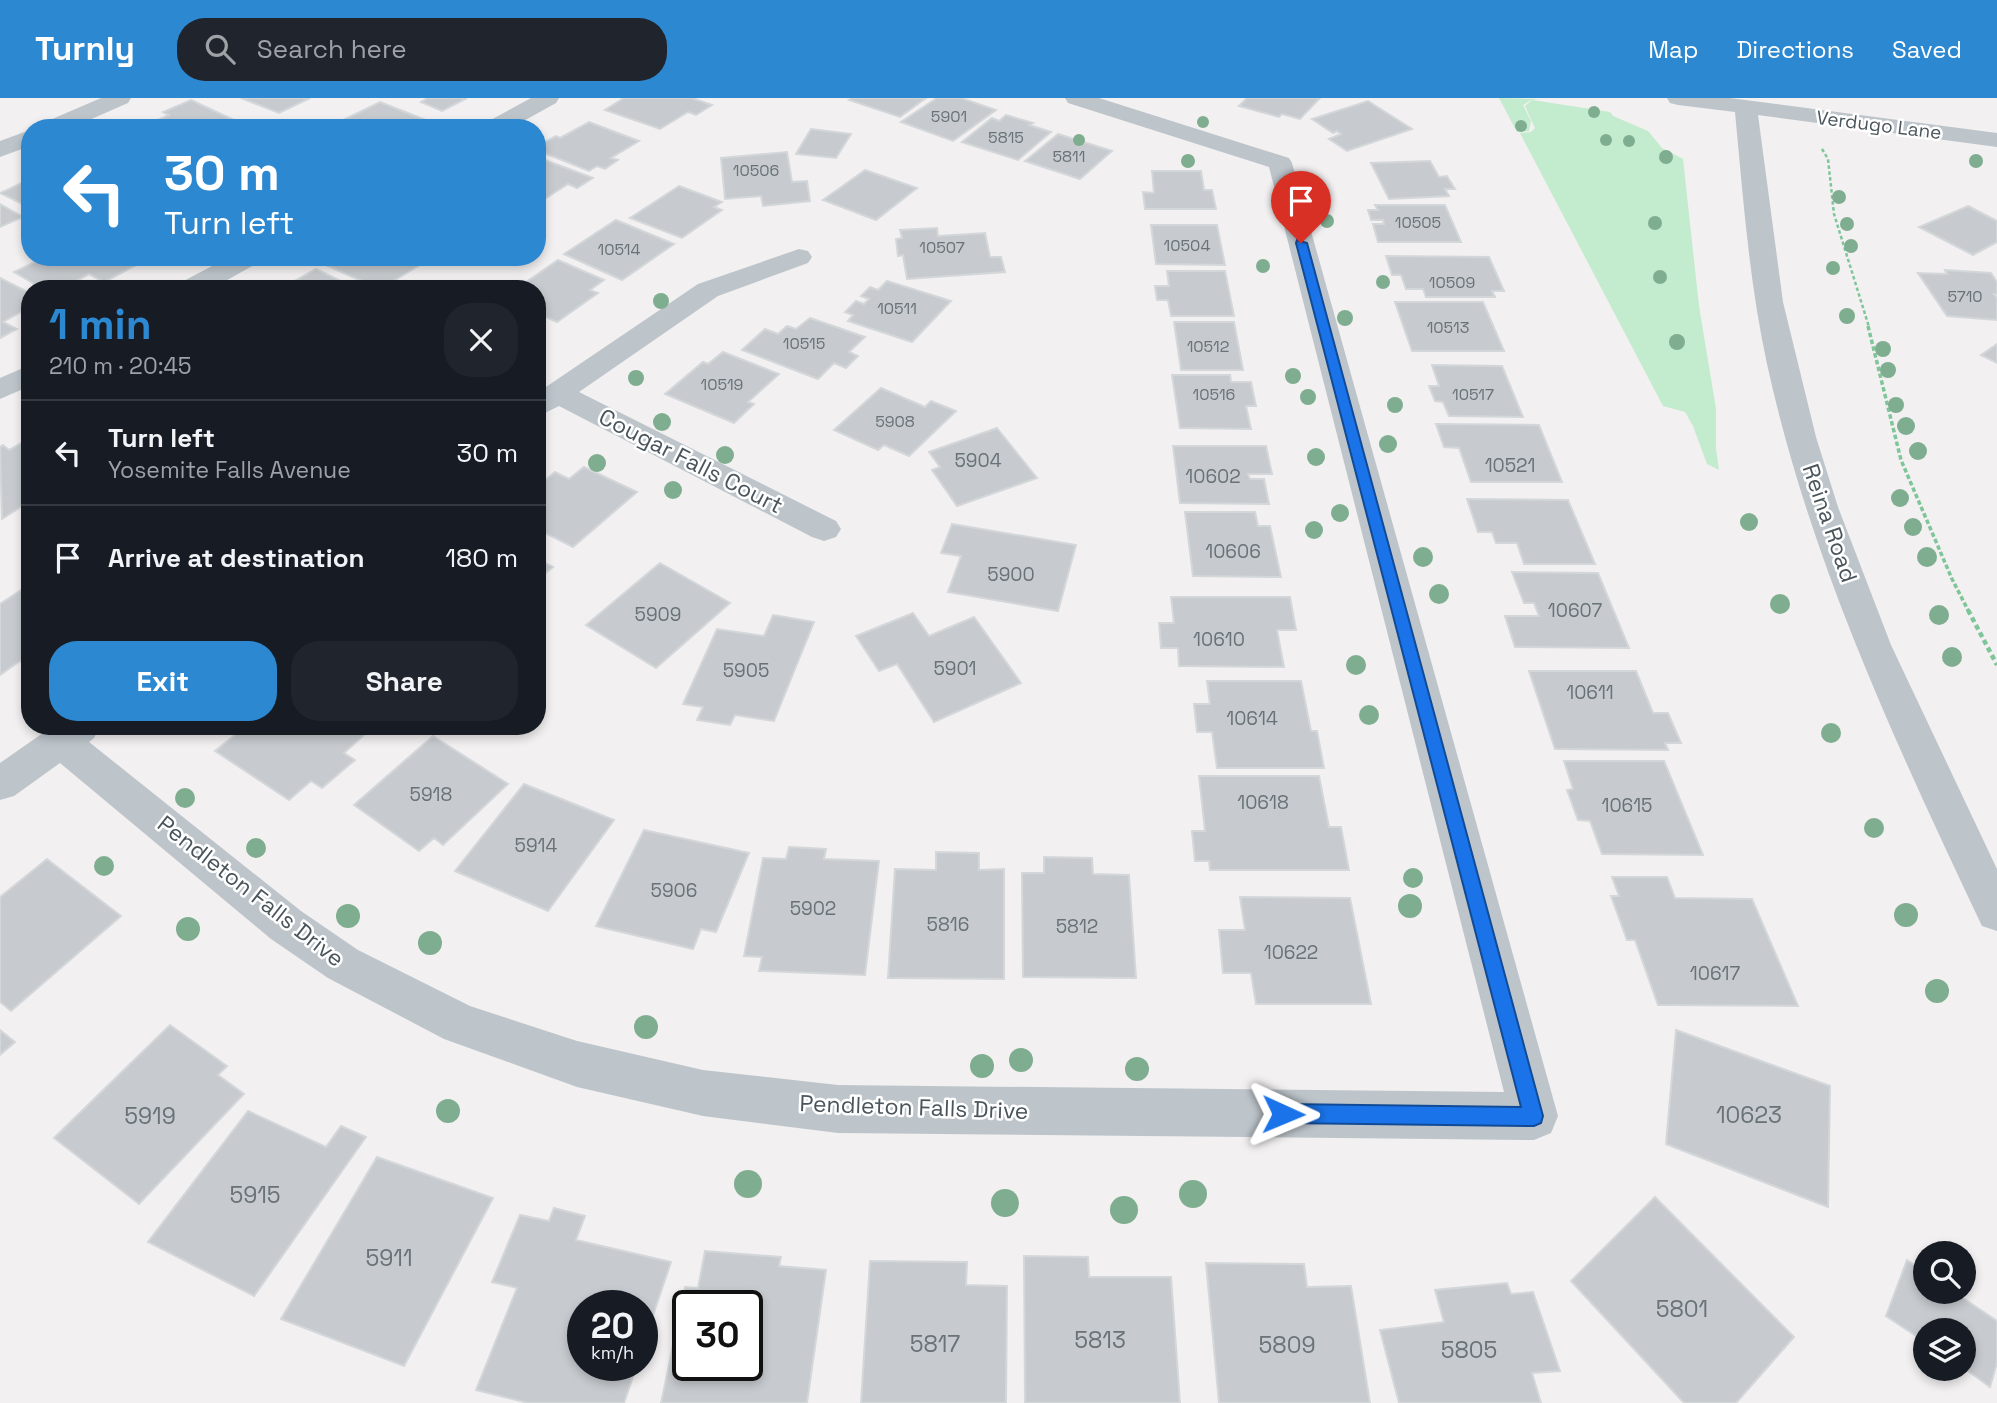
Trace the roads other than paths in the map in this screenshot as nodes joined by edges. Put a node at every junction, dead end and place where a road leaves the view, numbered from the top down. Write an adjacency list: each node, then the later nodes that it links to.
1 (120, 98): 6 (street)
2 (548, 98): 7 (street)
3 (1076, 98): 19 (street, Pendleton Falls Drive)
4 (1678, 98): 5 (street, Verdugo Lane)
5 (1746, 108): 8 (street, Verdugo Lane); 21 (street, Reina Road)
6 (72, 119)
7 (510, 119)
8 (1997, 139)
9 (21, 141): 10 (street)
10 (0, 149)
11 (799, 257): 16 (street)
12 (232, 266): 13 (street)
13 (207, 280)
14 (21, 379): 15 (street)
15 (0, 390)
16 (547, 400): 17 (street, Cougar Falls Court)
17 (824, 529)
18 (71, 735): 20 (street)
19 (73, 735)
20 (0, 784)
21 (1997, 912)

